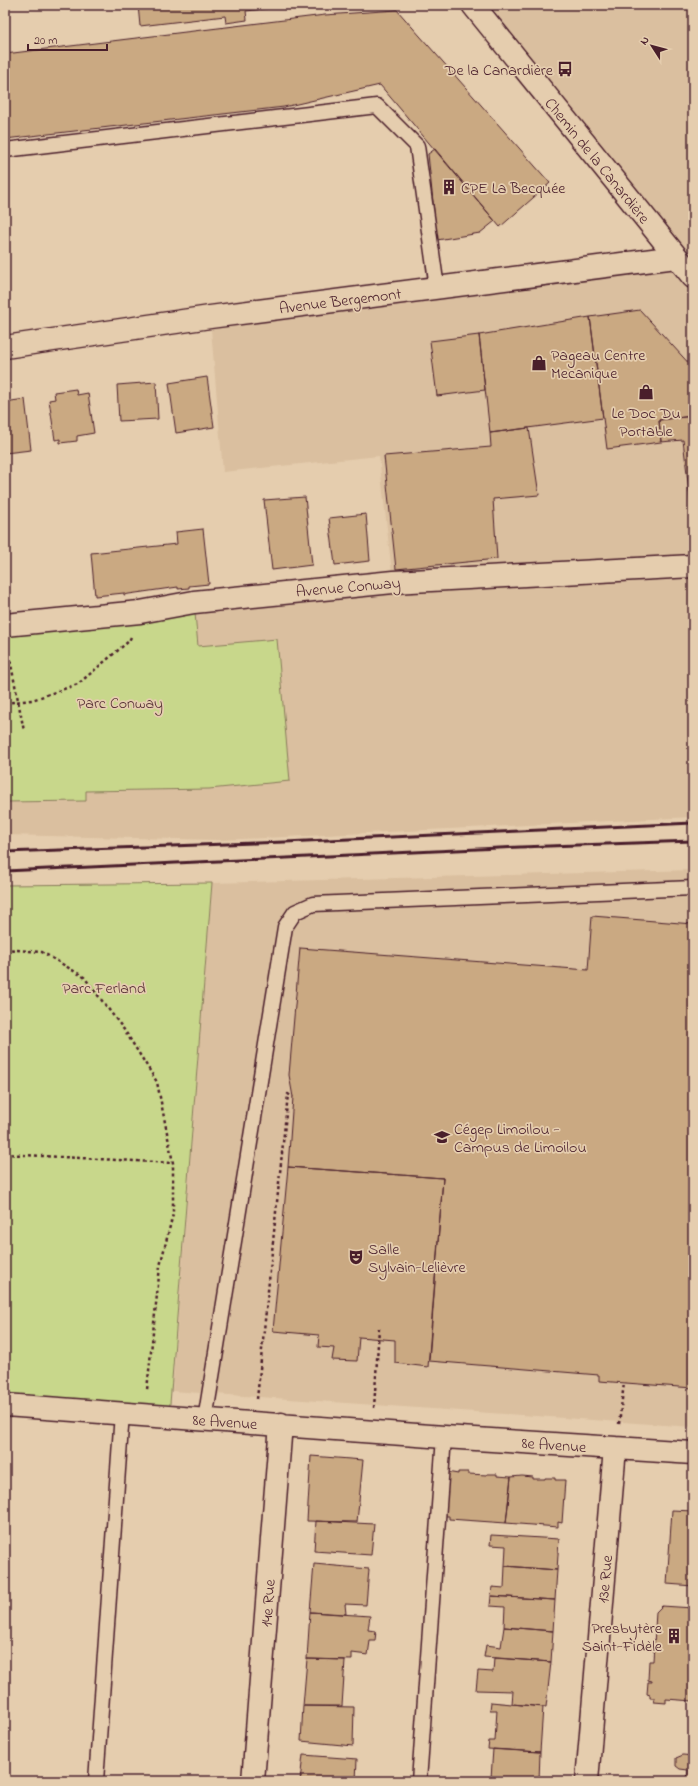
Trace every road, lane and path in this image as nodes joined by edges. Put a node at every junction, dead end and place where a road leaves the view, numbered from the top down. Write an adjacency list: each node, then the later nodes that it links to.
1 (473, 5): 3 (street, Chemin de la Canardière)
2 (5, 150): 5 (lane)
3 (676, 257): 4 (street, Chemin de la Canardière); 5 (street, Avenue Bergemont)
4 (693, 277)
5 (437, 288): 6 (street, Avenue Bergemont)
6 (5, 347)
7 (693, 566): 8 (street, Avenue Conway)
8 (140, 612): 9 (street, Avenue Conway); 11 (path)
9 (5, 625)
10 (8, 648): 11 (path)
11 (19, 701): 12 (path); 13 (path)
12 (5, 703)
13 (24, 731)
14 (693, 888): 24 (lane)
15 (5, 949): 18 (path)
16 (293, 1097): 25 (path)
17 (5, 1154): 18 (path)
18 (173, 1163): 23 (path)
19 (379, 1328): 27 (path)
20 (624, 1383): 29 (path)
21 (5, 1405): 22 (street, 8e Avenue)
22 (122, 1413): 23 (street, 8e Avenue); 31 (lane)
23 (144, 1415): 24 (street, 8e Avenue)
24 (205, 1420): 25 (street, 8e Avenue)
25 (255, 1423): 26 (street, 8e Avenue)
26 (281, 1424): 27 (street, 8e Avenue); 32 (street, 14e Rue)
27 (372, 1431): 28 (street, 8e Avenue)
28 (444, 1437): 29 (street, 8e Avenue); 33 (lane)
29 (615, 1448): 30 (street, 8e Avenue); 34 (street, 13e Rue)
30 (693, 1453)
31 (96, 1781)
32 (253, 1781)
33 (419, 1781)
34 (587, 1781)

